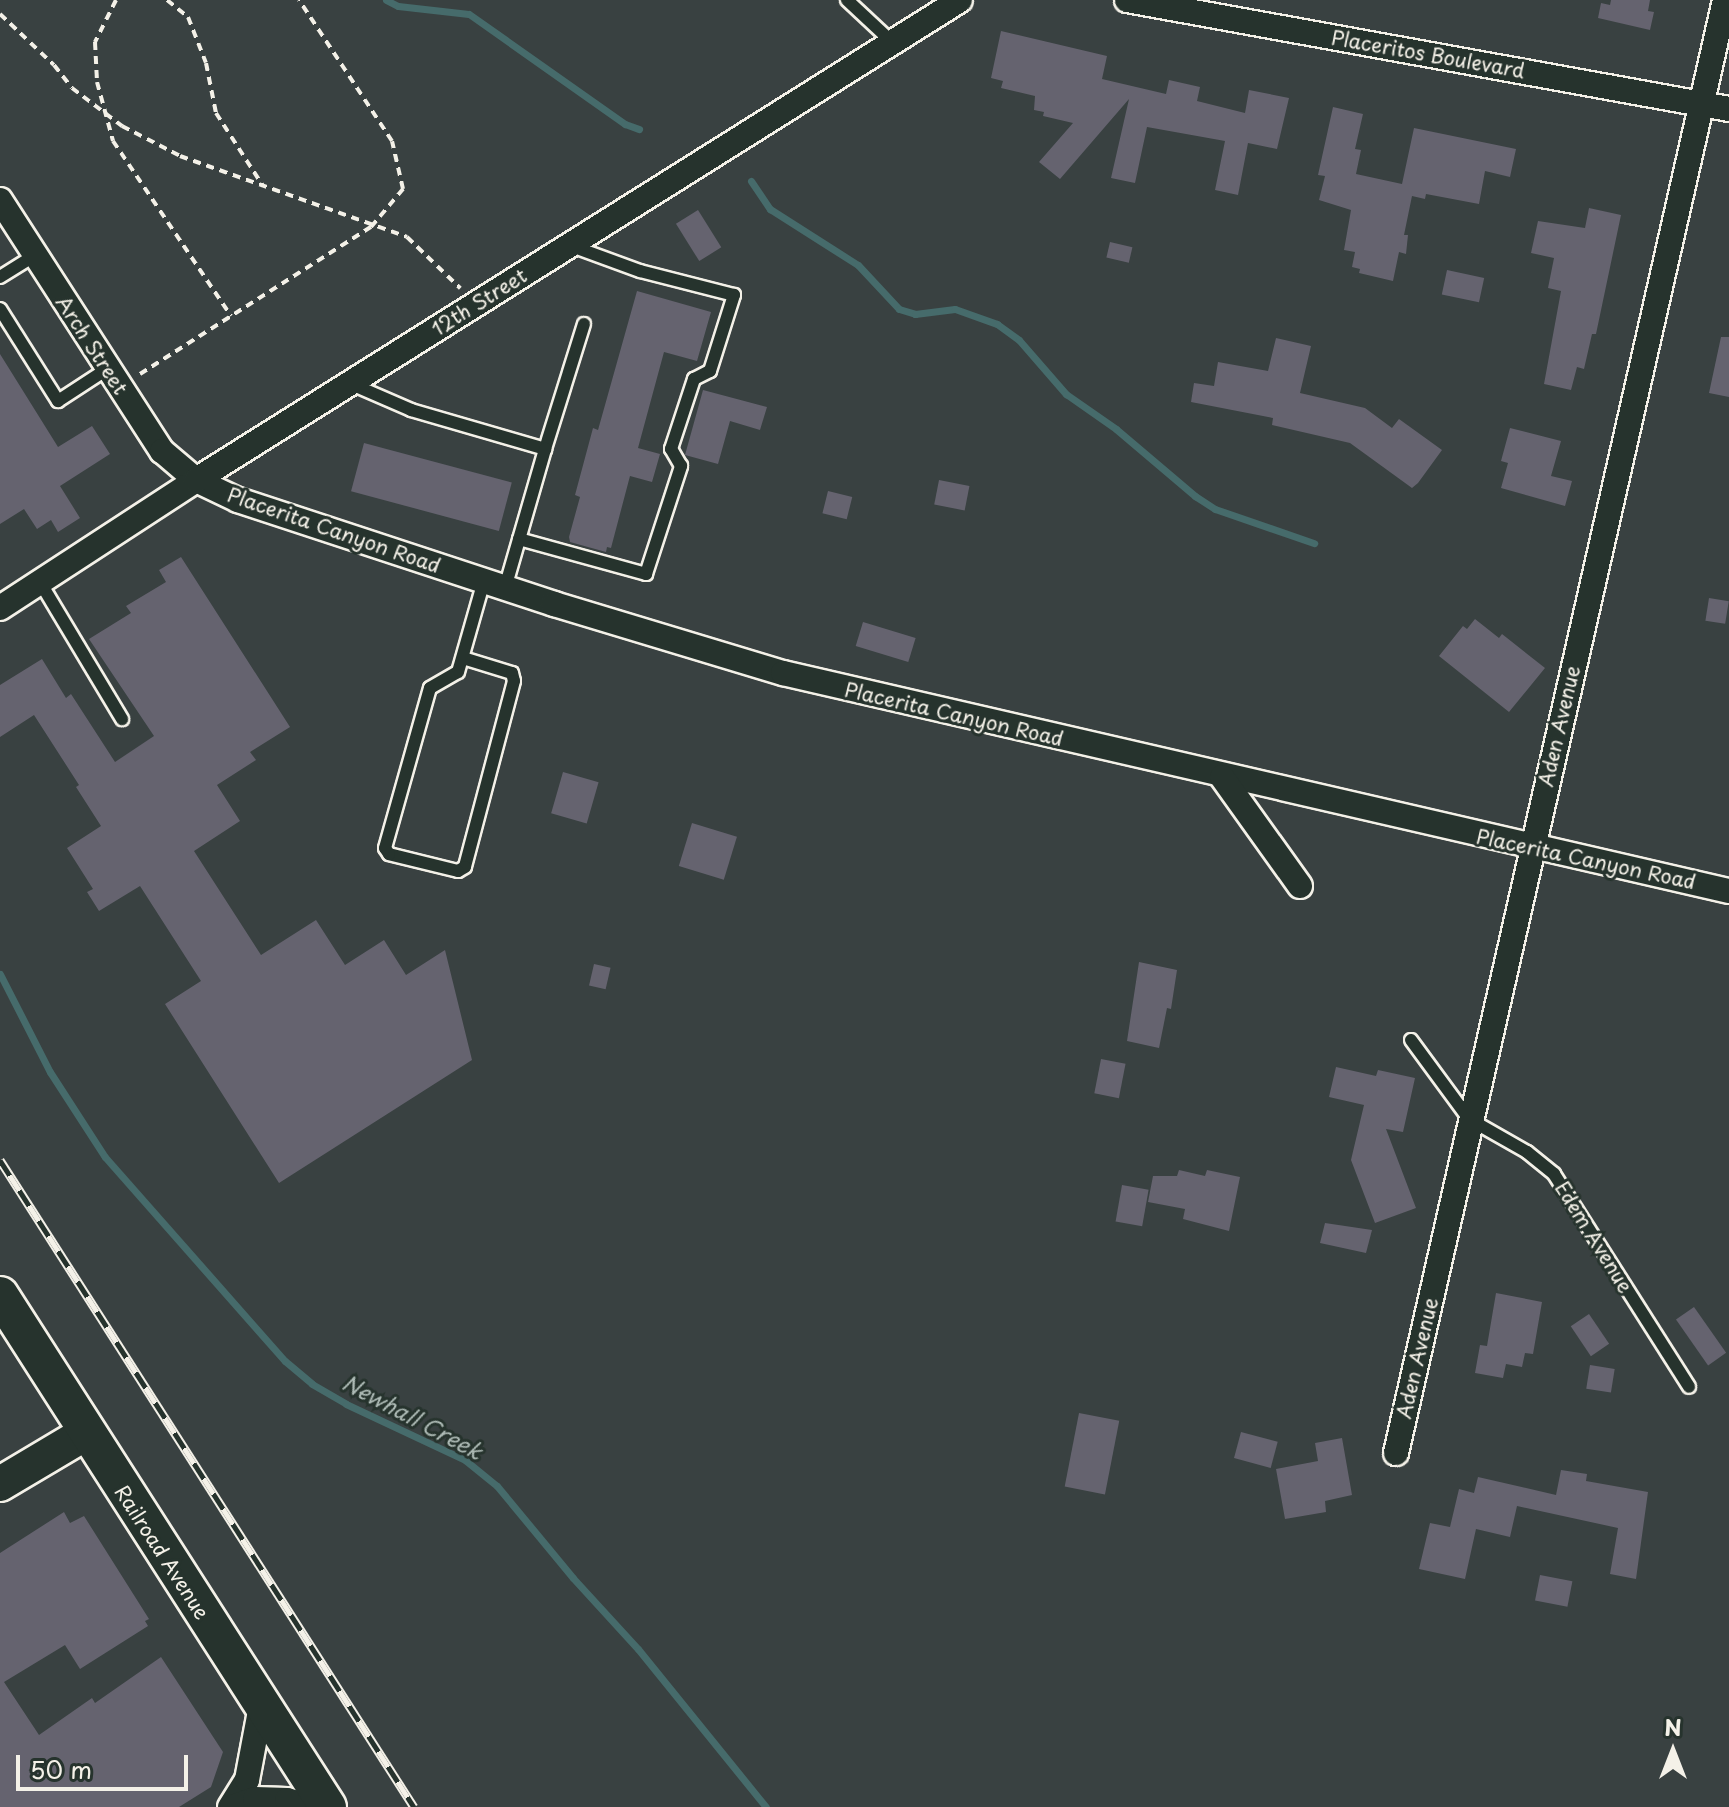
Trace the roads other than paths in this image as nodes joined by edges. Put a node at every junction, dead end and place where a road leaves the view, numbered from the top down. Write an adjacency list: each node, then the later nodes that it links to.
1 (847, 0): 5 (lane)
2 (960, 0): 5 (street, 12th Street)
3 (1127, 0): 6 (street, Placeritos Boulevard)
4 (1725, 0): 6 (street, Aden Avenue)
5 (892, 42): 9 (street, 12th Street)
6 (1702, 103): 7 (street, Placeritos Boulevard); 25 (street, Aden Avenue)
7 (1729, 109)
8 (0, 200): 10 (street, Arch Street)
9 (569, 245): 15 (street, 12th Street); 18 (lane)
10 (33, 256): 11 (lane); 14 (street, Arch Street)
11 (0, 277)
12 (0, 309): 14 (lane)
13 (584, 324): 16 (lane)
14 (113, 379): 17 (street, Arch Street)
15 (349, 383): 16 (lane); 17 (street, 12th Street)
16 (545, 449): 18 (lane)
17 (196, 480): 19 (street, 12th Street); 20 (street, Placerita Canyon Road)
18 (519, 539): 20 (lane)
19 (40, 582): 21 (street, 12th Street); 23 (lane)
20 (494, 584): 22 (lane); 24 (street, Placerita Canyon Road)
21 (2, 602)
22 (463, 658): 22 (lane)
23 (122, 719)
24 (1222, 777): 25 (street, Placerita Canyon Road); 26 (street)
25 (1530, 848): 27 (street, Placerita Canyon Road); 29 (street, Aden Avenue)
26 (1300, 886)
27 (1729, 891)
28 (1411, 1040): 29 (lane, Edem Avenue)
29 (1469, 1119): 31 (lane, Edem Avenue); 33 (street, Aden Avenue)
30 (0, 1295): 32 (main road, Railroad Avenue)
31 (1689, 1387)
32 (86, 1433): 34 (main road); 35 (main road, Railroad Avenue)
33 (1396, 1453)
34 (0, 1484)
35 (261, 1706): 36 (street); 38 (main road, Railroad Avenue)
36 (231, 1807): 37 (street)
37 (312, 1807)
38 (328, 1807)

